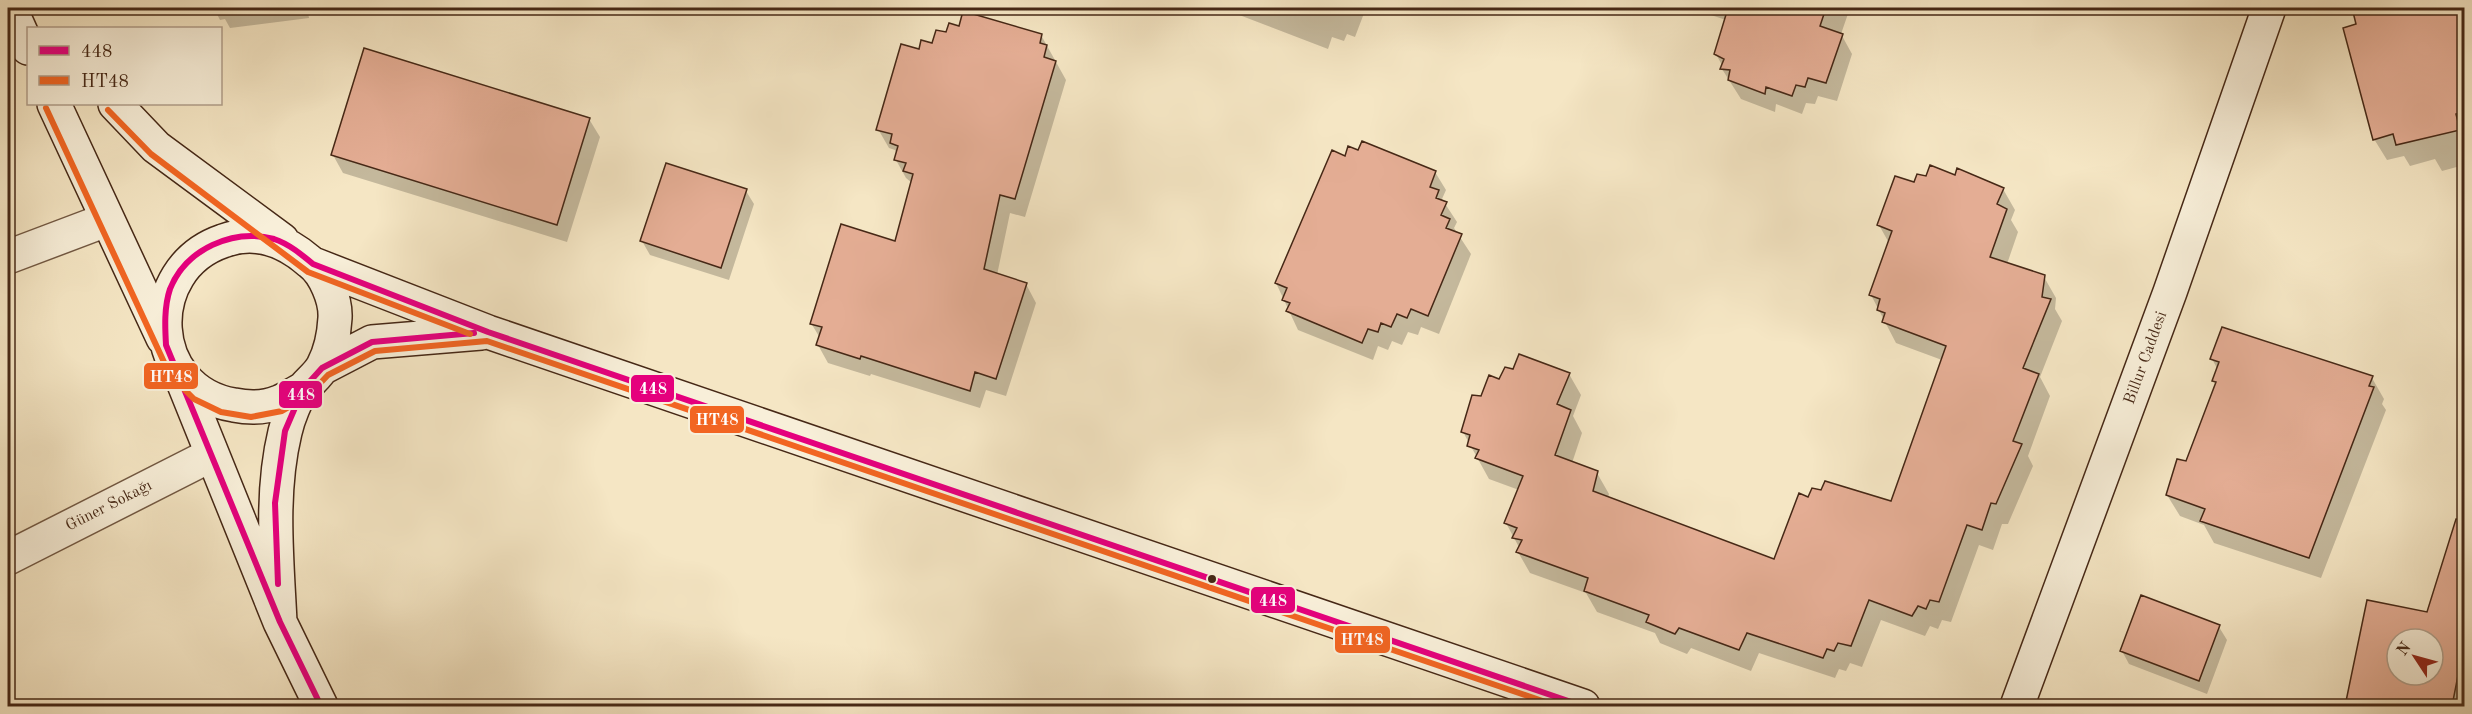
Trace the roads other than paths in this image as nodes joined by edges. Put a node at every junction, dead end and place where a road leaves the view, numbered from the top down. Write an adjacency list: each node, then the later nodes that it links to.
1 (10, 8): 5 (main road)
2 (25, 8): 4 (main road)
3 (2269, 8): 19 (main road, Billur Caddesi)
4 (44, 27)
5 (27, 46)
6 (54, 105): 8 (main road)
7 (116, 105): 9 (main road)
8 (106, 220): 10 (main road); 12 (main road)
9 (302, 255): 11 (main road); 12 (main road); 13 (main road)
10 (8, 257)
11 (488, 332): 13 (main road); 18 (main road)
12 (172, 357): 13 (main road); 14 (main road)
13 (312, 379): 16 (main road)
14 (211, 455): 15 (main road, Güner Sokağı); 16 (main road)
15 (8, 558)
16 (280, 622): 17 (main road)
17 (321, 706)
18 (1583, 706)
19 (2017, 706)

